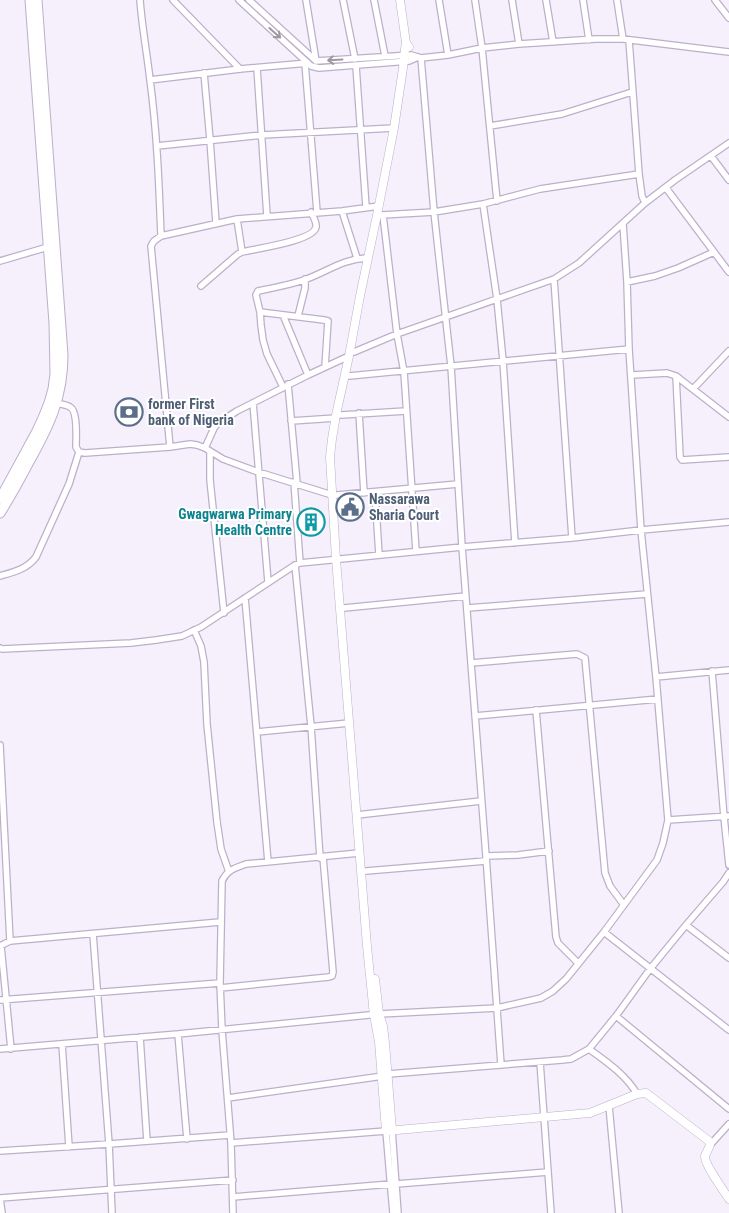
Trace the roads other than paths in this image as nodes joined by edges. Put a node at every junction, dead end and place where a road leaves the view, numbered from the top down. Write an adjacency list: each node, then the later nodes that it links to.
1 (30, 0): 63 (main road)
2 (37, 0): 94 (main road)
3 (140, 0): 35 (street)
4 (173, 0): 33 (street)
5 (239, 0): 31 (street, one-way to 31)
6 (250, 0): 29 (street)
7 (306, 0): 29 (street)
8 (343, 0): 30 (street)
9 (374, 0): 26 (street)
10 (400, 0): 27 (street)
11 (439, 0): 25 (street)
12 (475, 0): 23 (street)
13 (512, 0): 22 (street)
14 (546, 0): 21 (street)
15 (583, 0): 19 (street)
16 (617, 0): 20 (street)
17 (715, 0): 18 (street)
18 (729, 18)
19 (589, 40): 20 (street); 21 (street)
20 (626, 40): 24 (street); 36 (street)
21 (553, 42): 22 (street)
22 (519, 44): 23 (street)
23 (482, 48): 25 (street); 37 (street)
24 (729, 52)
25 (448, 54): 28 (street)
26 (385, 56): 27 (street); 30 (street)
27 (407, 58): 28 (street); 30 (street); 38 (street); 57 (street)
28 (419, 58): 56 (street)
29 (316, 61): 30 (street, one-way to 29)
30 (356, 62): 31 (street); 39 (street)
31 (306, 64): 32 (street); 40 (street)
32 (257, 68): 33 (street); 41 (street)
33 (240, 69): 34 (street)
34 (204, 73): 35 (street); 42 (street)
35 (150, 80): 44 (street)
36 (632, 92): 37 (street); 46 (street)
37 (490, 126): 49 (street)
38 (394, 128): 39 (street); 52 (street)
39 (361, 130): 40 (street); 53 (street)
40 (311, 133): 41 (street); 55 (street)
41 (262, 135): 42 (street); 58 (street)
42 (210, 140): 44 (street); 60 (street)
43 (729, 143): 45 (street)
44 (157, 146): 62 (street)
45 (711, 156): 47 (street); 48 (street)
46 (638, 174): 49 (street); 50 (street)
47 (729, 180)
48 (666, 188): 50 (street); 65 (street)
49 (497, 200): 51 (street)
50 (645, 203): 61 (street)
51 (483, 204): 56 (street); 74 (street)
52 (379, 206): 53 (street); 57 (street)
53 (366, 208): 54 (street)
54 (342, 211): 55 (street); 66 (street)
55 (314, 212): 58 (street); 64 (street)
56 (434, 212): 57 (street); 78 (street)
57 (381, 215): 67 (street); 79 (street); 82 (street)
58 (267, 216): 59 (street)
59 (237, 219): 60 (street); 64 (street)
60 (216, 223): 62 (street)
61 (623, 224): 70 (street); 72 (street)
62 (161, 236): 101 (street)
63 (48, 247): 68 (street); 94 (main road)
64 (242, 252): 73 (street)
65 (714, 252): 69 (street); 72 (street)
66 (357, 258): 67 (street); 71 (street)
67 (367, 258): 82 (street)
68 (0, 261)
69 (729, 272)
70 (554, 279): 74 (street); 83 (street)
71 (305, 280): 75 (street); 77 (street)
72 (627, 282): 80 (street)
73 (202, 286)
74 (497, 299): 78 (street); 84 (street)
75 (260, 312): 76 (street); 92 (street)
76 (283, 315): 77 (street); 88 (street)
77 (298, 316): 86 (street)
78 (446, 317): 79 (street); 85 (street)
79 (397, 334): 82 (street); 87 (street)
80 (629, 349): 83 (street); 89 (street)
81 (729, 351): 93 (street)
82 (352, 354): 86 (street); 90 (street); 98 (street)
83 (559, 355): 84 (street); 116 (street)
84 (503, 361): 85 (street); 117 (street)
85 (451, 366): 87 (street); 107 (street)
86 (325, 367): 88 (street)
87 (404, 372): 90 (street); 96 (street)
88 (308, 375): 92 (street)
89 (632, 375): 91 (street); 115 (street)
90 (349, 376): 98 (street)
91 (676, 376): 93 (street); 104 (street)
92 (286, 386): 95 (street); 100 (street)
93 (693, 389): 99 (street)
94 (53, 403): 103 (street); 112 (main road); 113 (main road)
95 (253, 403): 102 (street); 105 (street)
96 (406, 410): 97 (street); 108 (street)
97 (359, 414): 98 (street); 110 (street)
98 (338, 417): 100 (street); 111 (street)
99 (729, 417)
100 (291, 421): 106 (street)
101 (170, 448): 102 (street); 103 (street)
102 (208, 450): 105 (street); 130 (street)
103 (79, 452): 123 (street)
104 (729, 457)
105 (258, 472): 106 (street); 124 (street)
106 (295, 483): 111 (street); 122 (street)
107 (458, 484): 108 (street); 118 (street)
108 (412, 488): 109 (street); 119 (street)
109 (375, 492): 110 (street); 120 (street)
110 (364, 493): 111 (street)
111 (334, 495): 121 (street)
112 (0, 499)
113 (0, 513)
114 (729, 522): 115 (street)
115 (641, 530): 116 (street); 125 (street)
116 (572, 538): 117 (street)
117 (515, 542): 118 (street)
118 (462, 547): 119 (street); 126 (street)
119 (416, 551): 120 (street)
120 (380, 555): 121 (street)
121 (338, 559): 122 (street); 128 (street); 141 (street)
122 (298, 564): 124 (street); 142 (street)
123 (0, 576)
124 (268, 582): 127 (street)
125 (648, 594): 129 (street); 136 (street)
126 (466, 596): 128 (street); 129 (street)
127 (245, 598): 130 (street); 143 (street)
128 (344, 608): 146 (street)
129 (467, 608): 133 (street)
130 (224, 613): 131 (street)
131 (194, 630): 132 (street); 156 (street)
132 (0, 648)
133 (471, 664): 138 (street); 140 (street)
134 (729, 670): 135 (street)
135 (712, 672): 136 (street); 147 (street)
136 (656, 677): 137 (street)
137 (658, 699): 138 (street); 148 (street)
138 (590, 705): 139 (street); 160 (street)
139 (536, 710): 140 (street); 149 (street)
140 (475, 716): 145 (street)
141 (350, 723): 142 (street); 146 (street)
142 (312, 726): 143 (street); 151 (street)
143 (257, 732): 153 (street)
144 (0, 744): 165 (street)
145 (481, 801): 146 (street); 152 (street)
146 (359, 815): 150 (street); 155 (street)
147 (726, 816): 148 (street); 154 (street)
148 (668, 820): 160 (street)
149 (549, 851): 152 (street); 168 (street)
150 (359, 853): 151 (street); 174 (street)
151 (322, 857): 153 (street); 170 (street)
152 (486, 859): 155 (street); 173 (street)
153 (268, 862): 156 (street)
154 (729, 865)
155 (366, 871): 174 (street)
156 (229, 872): 161 (street)
157 (729, 873): 158 (street)
158 (724, 882): 159 (street); 162 (street)
159 (729, 886)
160 (624, 905): 163 (street)
161 (220, 922): 164 (street); 170 (street)
162 (686, 925): 167 (street); 169 (street)
163 (604, 932): 168 (street); 169 (street)
164 (94, 934): 165 (street); 171 (street)
165 (10, 941): 166 (street)
166 (0, 946): 172 (street)
167 (729, 958)
168 (578, 963): 173 (street)
169 (650, 969): 175 (street); 177 (street)
170 (220, 985): 171 (street); 176 (street)
171 (98, 992): 172 (street); 180 (street)
172 (3, 1000): 183 (street)
173 (497, 1008): 174 (street); 186 (street)
174 (377, 1014): 176 (street); 187 (street)
175 (616, 1016): 184 (street); 191 (street)
176 (222, 1030): 178 (street); 189 (street)
177 (729, 1030)
178 (178, 1034): 179 (street); 196 (street)
179 (140, 1037): 180 (street); 197 (street)
180 (101, 1040): 181 (street); 199 (street)
181 (62, 1044): 183 (street); 201 (street)
182 (0, 1049): 183 (street)
183 (11, 1049)
184 (589, 1049): 185 (street); 188 (street)
185 (540, 1062): 186 (street); 192 (street)
186 (500, 1065): 187 (street)
187 (386, 1075): 189 (street); 194 (street)
188 (637, 1094): 190 (street); 200 (street)
189 (228, 1098): 195 (street)
190 (608, 1106): 192 (street); 215 (street)
191 (729, 1109)
192 (544, 1116): 194 (street); 203 (street)
193 (729, 1124): 200 (street)
194 (389, 1130): 198 (street); 205 (street)
195 (230, 1135): 196 (street); 198 (street)
196 (186, 1138): 197 (street)
197 (147, 1141): 199 (street)
198 (231, 1143): 204 (street)
199 (109, 1144): 201 (street); 206 (street)
200 (710, 1145): 208 (street)
201 (69, 1147): 202 (street)
202 (0, 1152)
203 (548, 1172): 205 (street); 214 (street)
204 (233, 1180): 206 (street); 207 (street)
205 (393, 1184): 207 (street); 212 (street); 213 (street)
206 (111, 1188): 209 (street); 210 (street)
207 (233, 1197): 211 (street)
208 (729, 1199)
209 (2, 1213)
210 (112, 1213)
211 (233, 1213)
212 (393, 1213)
213 (398, 1213)
214 (551, 1213)
215 (619, 1213)

